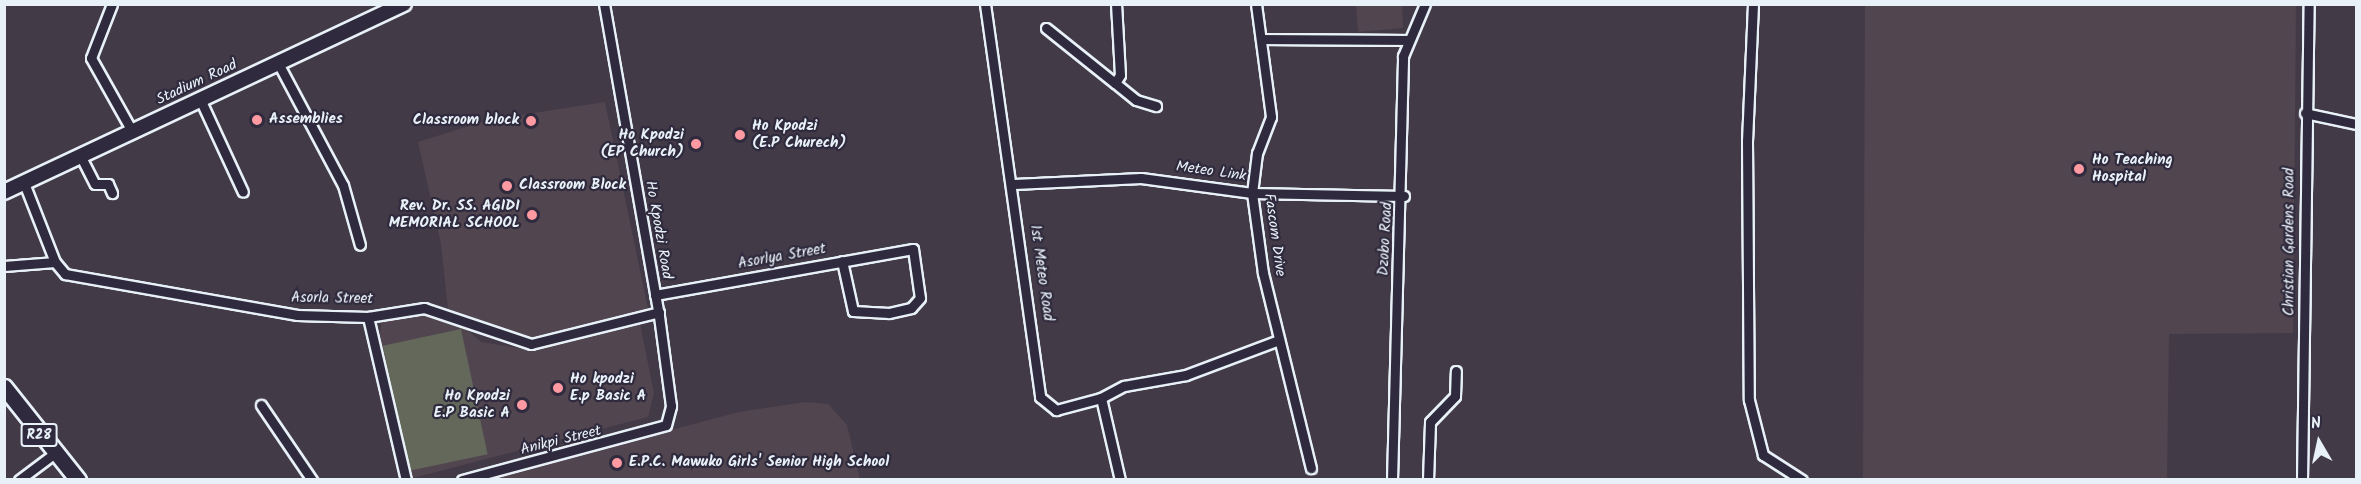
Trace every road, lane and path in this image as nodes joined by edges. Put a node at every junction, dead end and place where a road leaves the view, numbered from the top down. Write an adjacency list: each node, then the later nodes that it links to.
1 (112, 4): 19 (street)
2 (404, 4): 13 (main road, Stadium Road)
3 (604, 4): 32 (street, Ho Kpodzi Road)
4 (985, 4): 22 (street, 1st Meteo Road)
5 (1116, 4): 14 (street)
6 (1256, 4): 11 (street, Fascom Drive)
7 (1425, 4): 12 (street, Dzobo Road)
8 (1753, 4): 51 (street)
9 (2309, 4): 17 (street, Christian Gardens Road)
10 (1046, 28): 14 (street)
11 (1262, 39): 12 (street); 26 (street, Fascom Drive)
12 (1407, 40): 27 (street, Dzobo Road)
13 (278, 63): 15 (main road, Stadium Road); 28 (street)
14 (1115, 83): 16 (street)
15 (200, 99): 19 (main road, Stadium Road); 24 (street)
16 (1156, 106)
17 (2305, 113): 18 (street); 52 (street, Christian Gardens Road)
18 (2356, 124)
19 (132, 131): 20 (main road, Stadium Road)
20 (81, 157): 21 (main road, Stadium Road); 25 (street)
21 (24, 183): 23 (main road, Stadium Road); 30 (street)
22 (1014, 184): 26 (street, Meteo Link); 38 (street, 1st Meteo Road)
23 (4, 192)
24 (243, 192)
25 (112, 193)
26 (1252, 193): 27 (street, Meteo Link); 35 (street, Fascom Drive)
27 (1404, 196): 49 (street, Dzobo Road)
28 (360, 245)
29 (842, 261): 29 (street, Asorlya Street); 32 (street, Asorlya Street)
30 (55, 262): 31 (street); 34 (street, Asorla Street)
31 (4, 266)
32 (655, 295): 33 (street, Ho Kpodzi Road)
33 (658, 312): 34 (street, Asorla Street); 40 (street, Ho Kpodzi Road)
34 (368, 317): 46 (street)
35 (1279, 340): 38 (street); 42 (street, Fascom Drive)
36 (1456, 371): 50 (street)
37 (4, 387): 41 (main road, R28)
38 (1101, 398): 48 (street)
39 (261, 405): 45 (street)
40 (666, 425): 47 (street, Anikpi Street)
41 (55, 453): 43 (street); 44 (main road, R28)
42 (1311, 468)
43 (19, 480)
44 (78, 480)
45 (312, 480)
46 (406, 480)
47 (462, 480)
48 (1120, 480)
49 (1392, 480)
50 (1428, 480)
51 (1802, 480)
52 (2301, 480)

